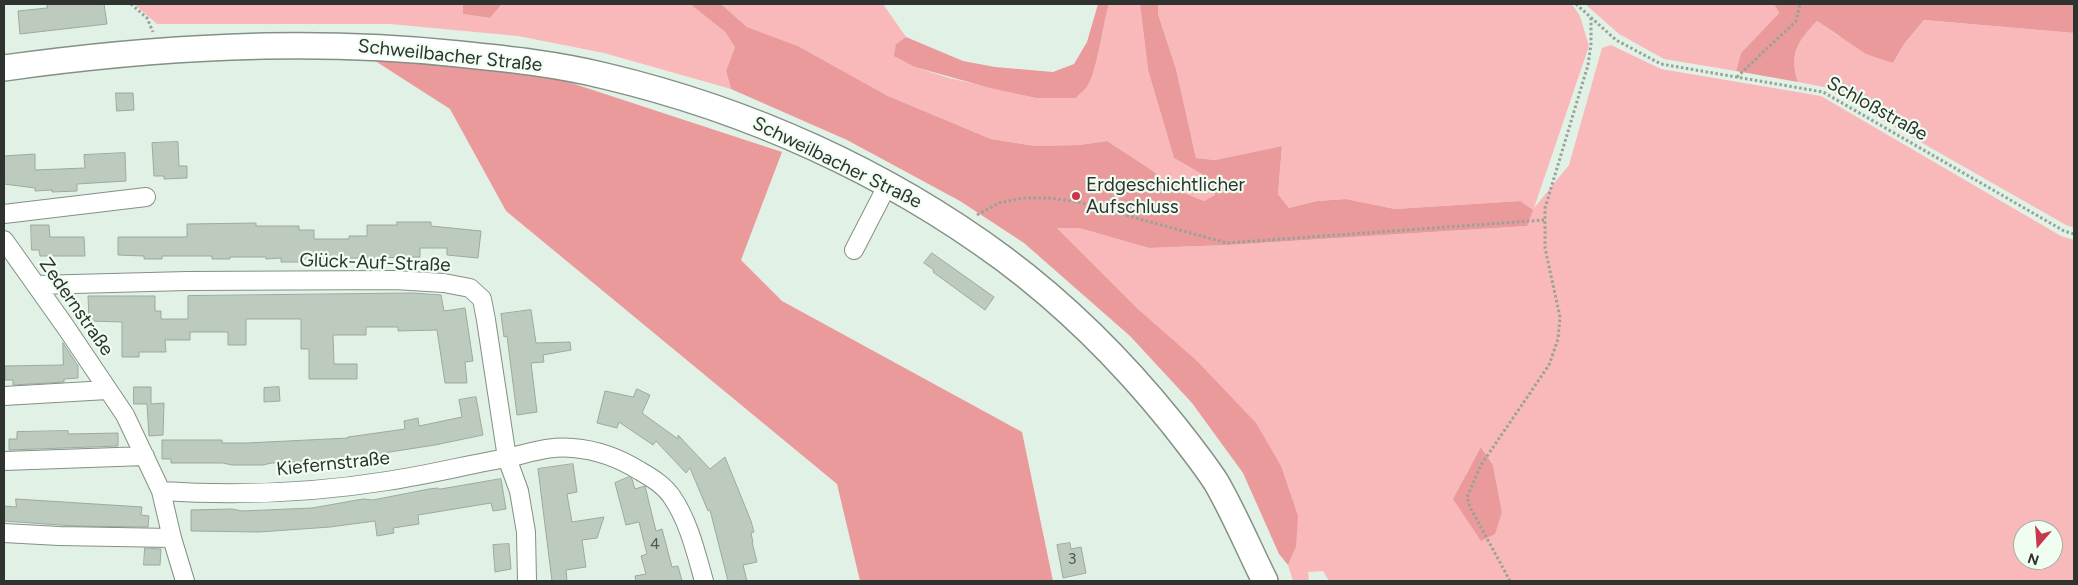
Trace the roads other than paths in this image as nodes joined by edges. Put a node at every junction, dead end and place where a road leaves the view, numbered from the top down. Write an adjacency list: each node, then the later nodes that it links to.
1 (4, 68): 2 (main road, Schweilbacher Straße)
2 (888, 184): 6 (street); 19 (main road, Schweilbacher Straße)
3 (146, 197): 4 (street)
4 (4, 214)
5 (6, 249): 7 (street, Zedernstraße)
6 (854, 250)
7 (36, 285): 8 (street, Zedernstraße); 11 (street, Glück-Auf-Straße)
8 (107, 390): 9 (street); 10 (street, Zedernstraße)
9 (4, 396)
10 (145, 456): 12 (street); 13 (street, Zedernstraße)
11 (507, 458): 13 (street, Kiefernstraße); 17 (street, Glück-Auf-Straße); 18 (street, Kiefernstraße)
12 (4, 461)
13 (161, 491): 15 (street, Zedernstraße)
14 (4, 533): 15 (street)
15 (172, 538): 16 (street, Zedernstraße)
16 (185, 581)
17 (527, 581)
18 (704, 581)
19 (1265, 581)

